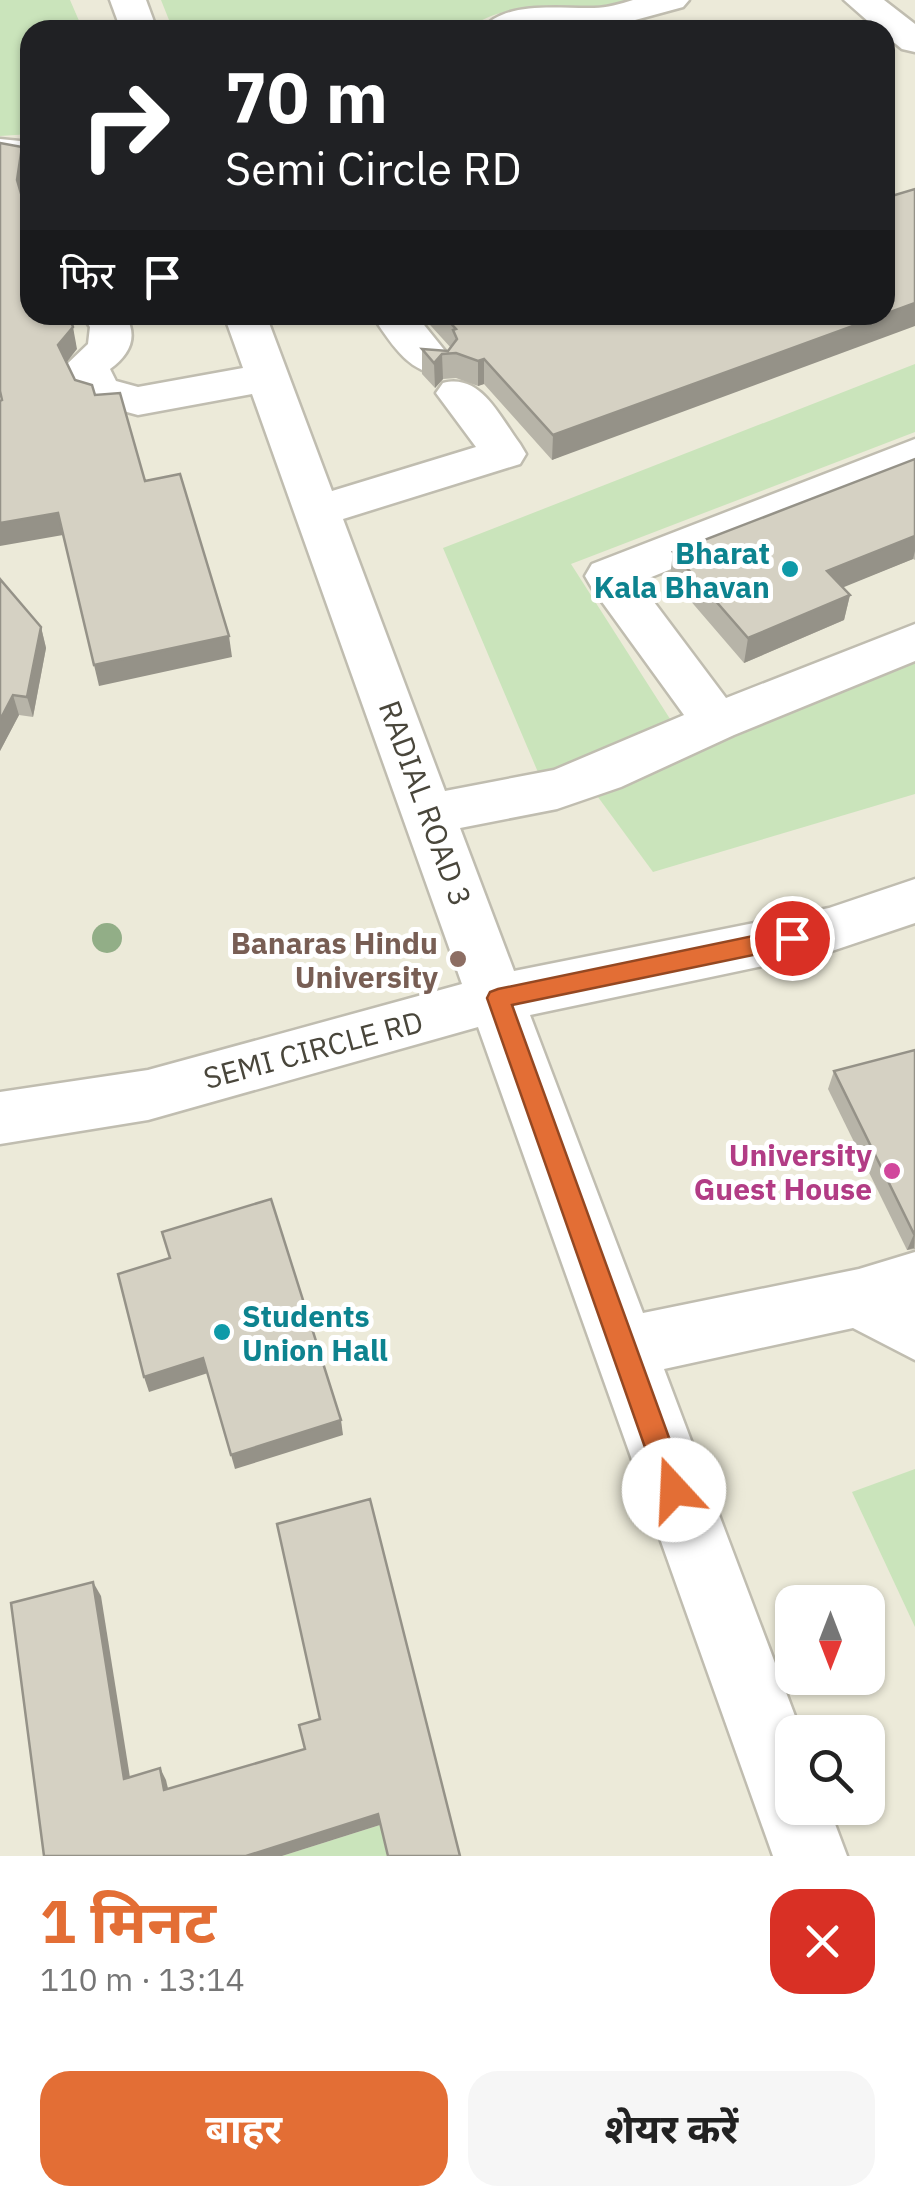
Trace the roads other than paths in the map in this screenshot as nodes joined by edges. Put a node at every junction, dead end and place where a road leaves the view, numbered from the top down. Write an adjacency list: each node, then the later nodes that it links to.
1 (671, 0): 3 (lane)
2 (862, 0): 4 (lane)
3 (514, 20)
4 (888, 20)
5 (895, 26): 6 (lane)
6 (915, 41)
7 (110, 325): 10 (lane)
8 (249, 325): 10 (lane, RADIAL ROAD 3)
9 (401, 325): 12 (lane)
10 (268, 378): 12 (lane, RADIAL ROAD 3)
11 (915, 454): 14 (lane)
12 (318, 511): 15 (lane, RADIAL ROAD 3)
13 (915, 642): 14 (lane)
14 (716, 722): 15 (lane)
15 (430, 814): 17 (lane, RADIAL ROAD 3)
16 (915, 901): 17 (lane, SEMI CIRCLE RD)
17 (498, 998): 18 (lane, SEMI CIRCLE RD); 21 (lane, RADIAL ROAD 3)
18 (0, 1118)
19 (887, 1289): 20 (lane); 21 (lane)
20 (915, 1330)
21 (623, 1347): 22 (lane, RADIAL ROAD 3)
22 (810, 1856)

